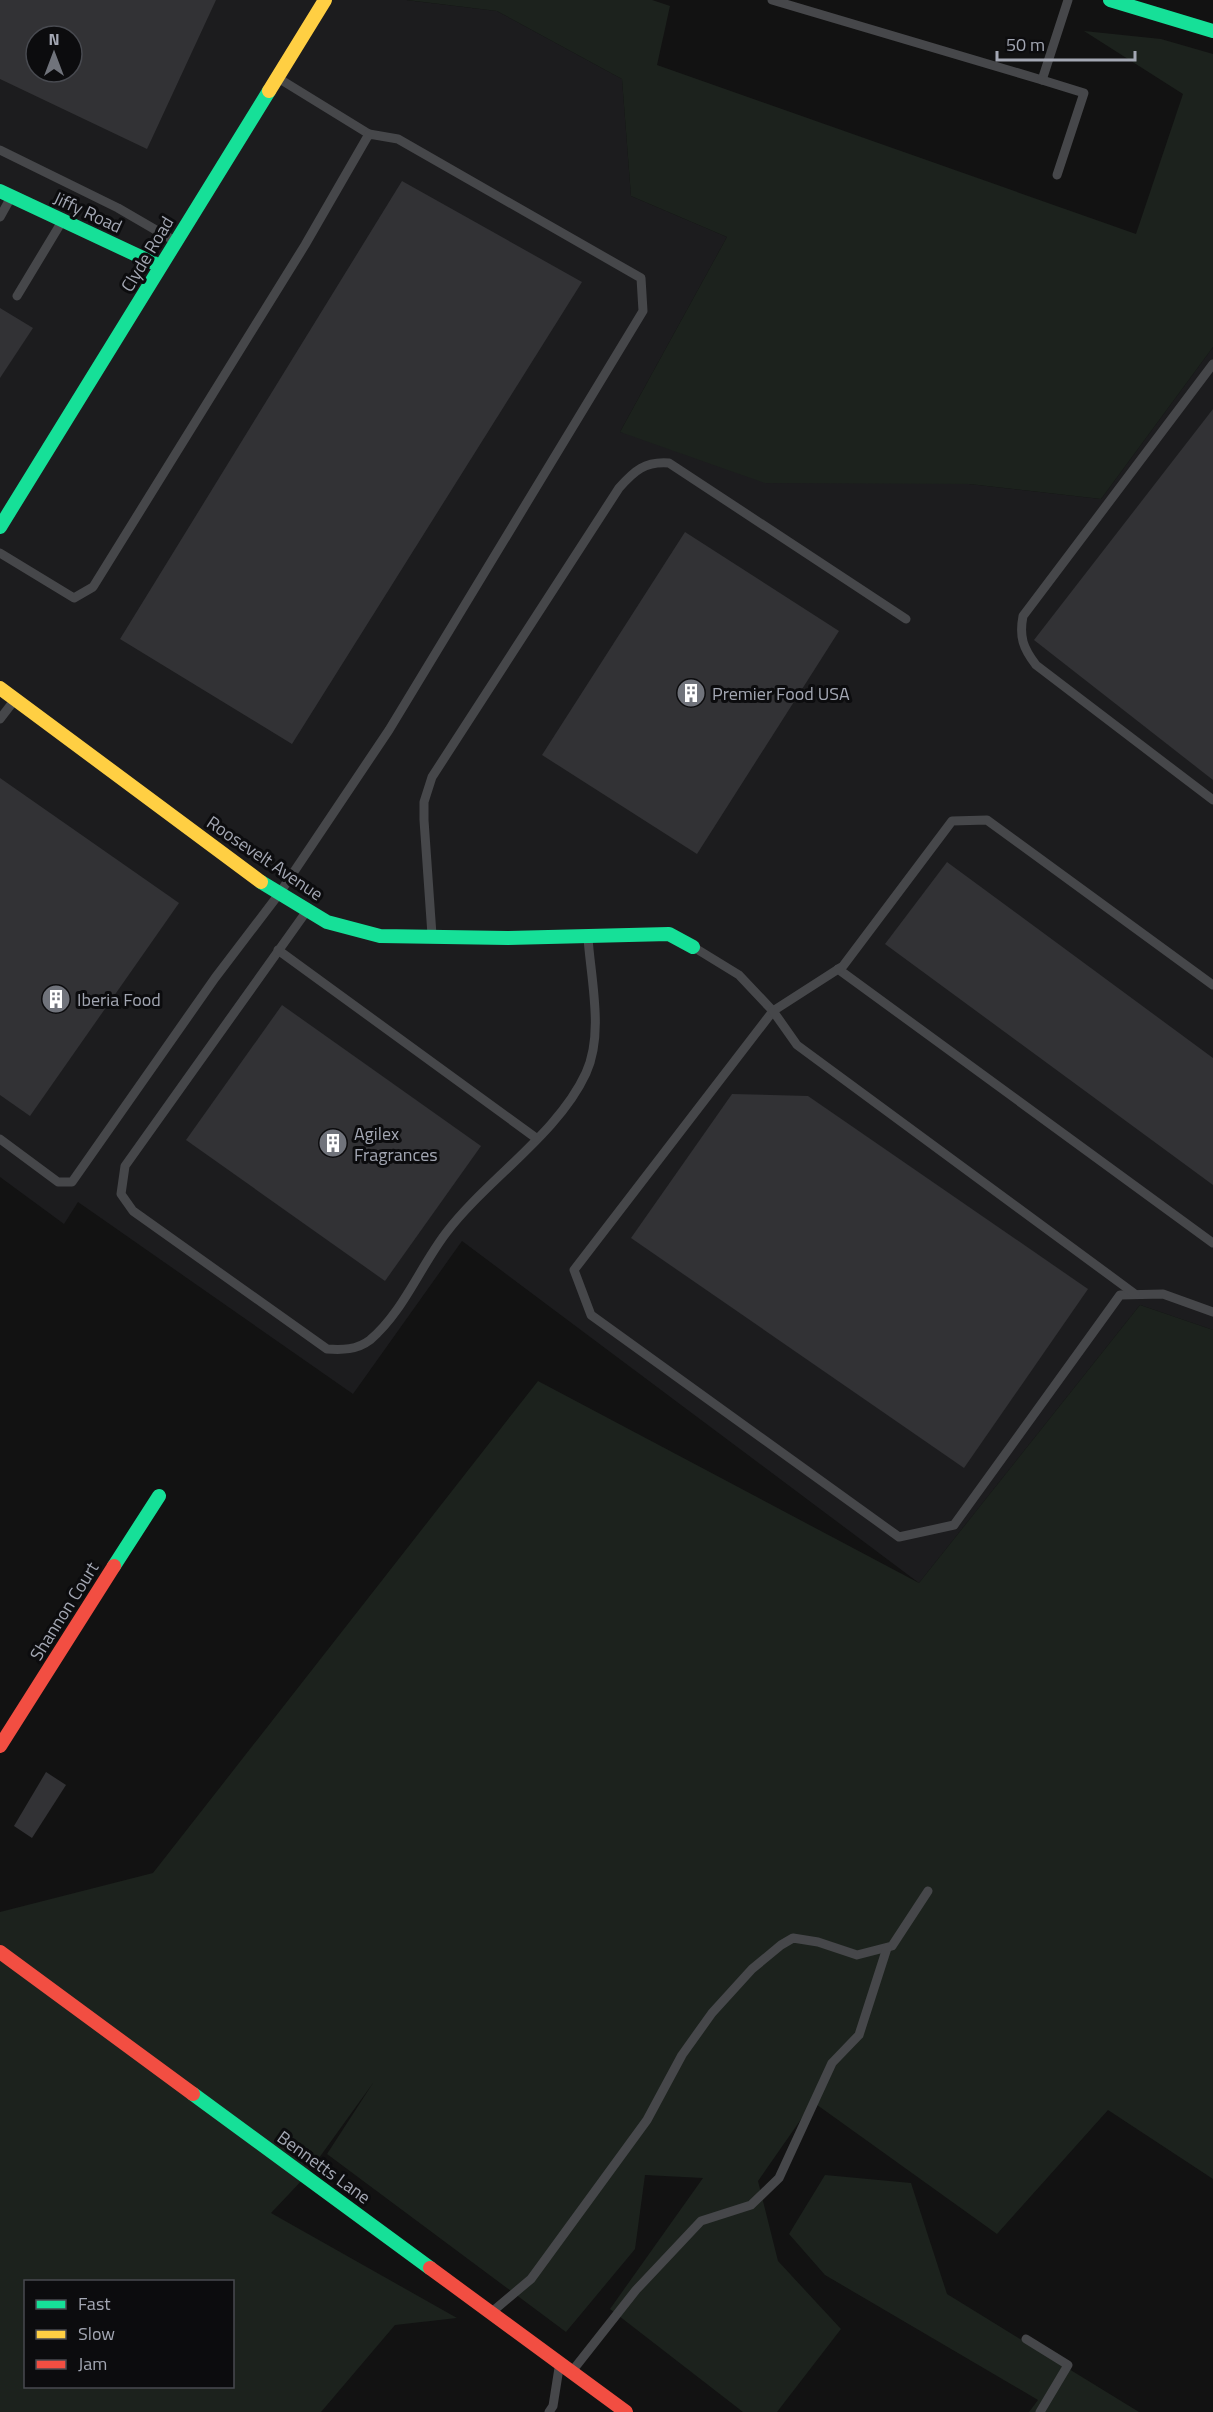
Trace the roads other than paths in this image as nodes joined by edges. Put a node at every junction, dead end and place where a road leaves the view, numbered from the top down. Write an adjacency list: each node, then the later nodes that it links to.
1 (325, 0): 6 (street, Clyde Road)
2 (772, 0): 7 (lane)
3 (1068, 0): 7 (lane)
4 (1110, 0): 5 (street)
5 (1213, 31)
6 (276, 77): 8 (lane); 14 (street, Clyde Road)
7 (1042, 80): 10 (lane)
8 (369, 134): 19 (lane); 25 (lane)
9 (0, 150): 14 (lane)
10 (1057, 175)
11 (6, 194): 12 (lane); 13 (street, Jiffy Road)
12 (0, 217)
13 (63, 221): 15 (street, Jiffy Road); 16 (lane)
14 (175, 241): 15 (street, Clyde Road)
15 (160, 266): 18 (street, Clyde Road)
16 (17, 296)
17 (1213, 364): 24 (lane)
18 (0, 527)
19 (0, 553)
20 (906, 619): 28 (lane)
21 (0, 688): 22 (street, Roosevelt Avenue)
22 (15, 699): 23 (lane); 25 (street, Roosevelt Avenue)
23 (0, 719)
24 (1213, 800)
25 (279, 894): 26 (street, Roosevelt Avenue); 35 (lane)
26 (307, 910): 28 (street, Roosevelt Avenue); 30 (lane)
27 (588, 936): 28 (street, Roosevelt Avenue); 29 (street, Roosevelt Avenue); 34 (lane)
28 (432, 937)
29 (693, 947): 33 (lane)
30 (278, 950): 34 (lane); 34 (lane)
31 (838, 969): 32 (lane); 33 (lane); 36 (lane)
32 (1213, 985)
33 (773, 1011): 37 (lane); 37 (lane)
34 (536, 1138)
35 (0, 1139)
36 (1213, 1243)
37 (1135, 1294): 38 (lane)
38 (1213, 1312)
39 (159, 1496): 40 (street, Shannon Court)
40 (0, 1746)
41 (928, 1891): 42 (lane)
42 (887, 1948): 44 (lane); 47 (lane)
43 (0, 1952): 44 (street, Bennetts Lane)
44 (491, 2313): 46 (street, Bennetts Lane)
45 (1026, 2339): 50 (lane)
46 (560, 2363): 47 (street, Bennetts Lane); 48 (lane)
47 (572, 2372): 49 (street, Bennetts Lane)
48 (549, 2412)
49 (626, 2412)
50 (1040, 2412)

